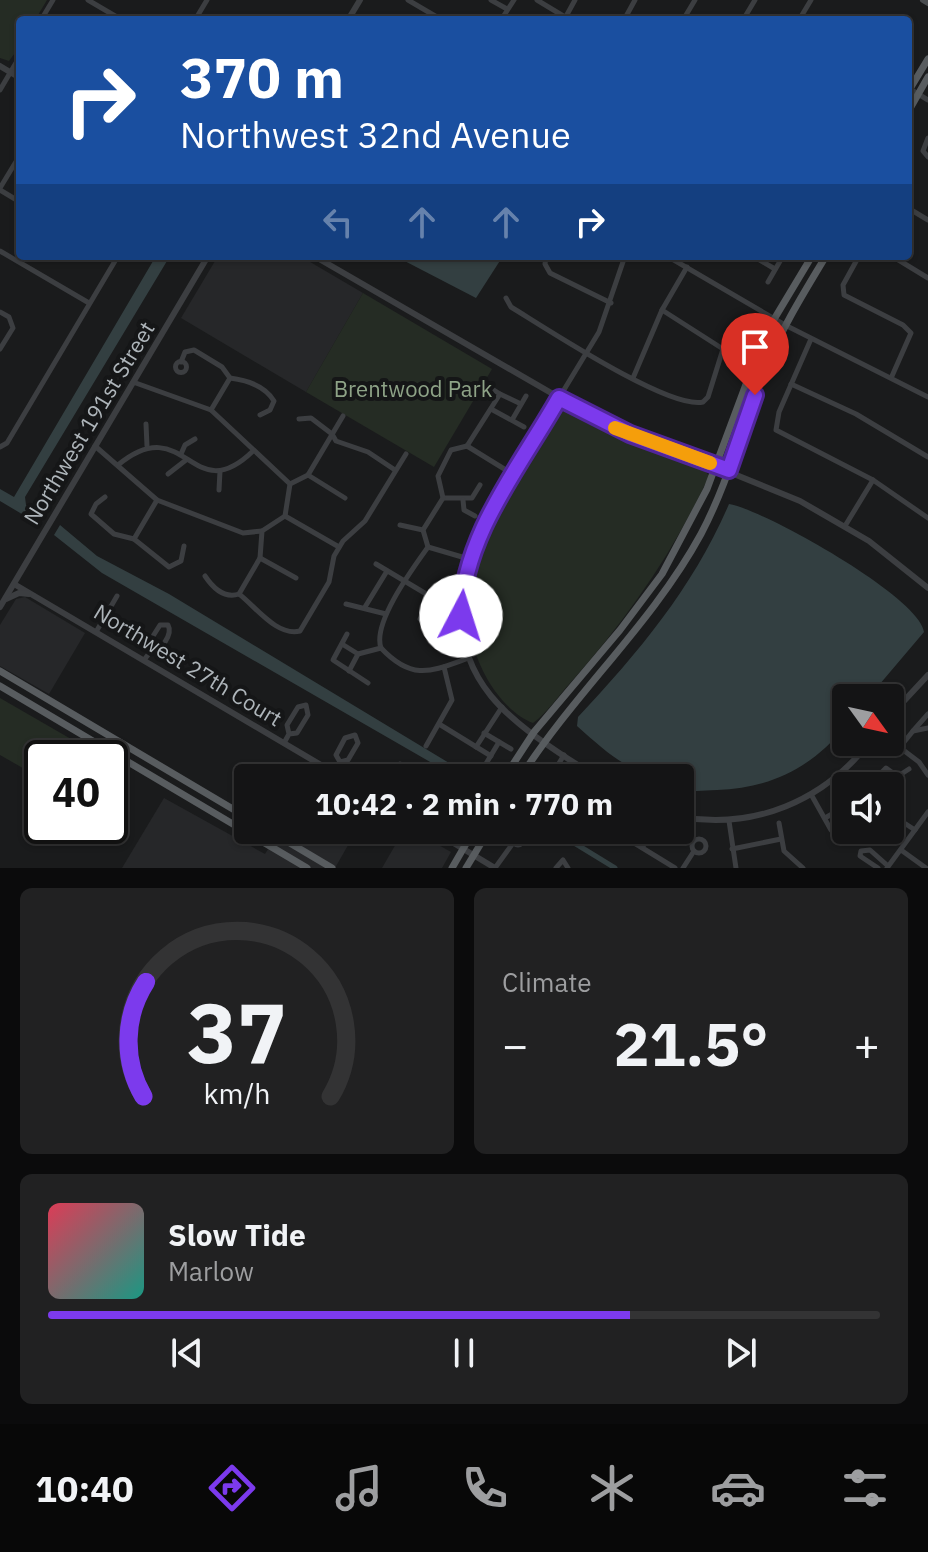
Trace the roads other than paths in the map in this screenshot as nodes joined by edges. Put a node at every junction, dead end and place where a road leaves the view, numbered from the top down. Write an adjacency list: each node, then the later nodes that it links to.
1 (88, 0): 9 (street)
2 (196, 0): 7 (street)
3 (408, 0): 10 (street)
4 (491, 0): 8 (street)
5 (514, 0): 8 (street)
6 (537, 0): 12 (street)
7 (205, 2)
8 (507, 9): 11 (street)
9 (115, 16)
10 (435, 16)
11 (503, 16)
12 (561, 16)
13 (928, 59): 19 (main road)
14 (16, 63): 16 (street)
15 (0, 66): 16 (street)
16 (11, 72): 17 (street); 20 (street)
17 (16, 75)
18 (928, 77): 22 (main road)
19 (912, 86)
20 (0, 90)
21 (912, 92): 22 (street)
22 (918, 94): 23 (street); 24 (main road)
23 (928, 100)
24 (912, 105)
25 (928, 138): 26 (street)
26 (928, 157)
27 (16, 162): 28 (street)
28 (0, 189)
29 (0, 251): 47 (street)
30 (113, 260): 47 (street)
31 (206, 260): 60 (street, Northwest 191st Street)
32 (321, 260): 66 (street)
33 (546, 260): 48 (street)
34 (624, 260): 48 (street)
35 (674, 260): 42 (street)
36 (760, 260): 43 (street)
37 (781, 260): 43 (street)
38 (810, 260): 51 (main road)
39 (824, 260): 52 (main road)
40 (857, 260): 57 (street)
41 (899, 260): 44 (street)
42 (687, 267): 49 (street); 51 (street)
43 (775, 269): 45 (street)
44 (928, 278)
45 (768, 282)
46 (506, 298): 55 (street)
47 (89, 303): 81 (street)
48 (611, 303): 55 (street)
49 (662, 310): 59 (street); 59 (street)
50 (0, 312): 54 (street)
51 (774, 319): 52 (street); 87 (main road)
52 (785, 325): 53 (street); 89 (main road)
53 (811, 338): 57 (street); 61 (street)
54 (0, 349)
55 (587, 354): 59 (street); 66 (street)
56 (181, 362): 58 (street)
57 (892, 376): 65 (street)
58 (230, 378): 69 (street); 70 (street)
59 (633, 378)
60 (133, 382): 69 (street); 78 (street, Northwest 191st Street)
61 (791, 384): 85 (street); 94 (street)
62 (489, 387): 63 (street)
63 (500, 394): 67 (street); 68 (street)
64 (526, 396): 67 (street)
65 (928, 397)
66 (559, 398): 87 (street); 93 (street)
67 (521, 404): 73 (street)
68 (491, 409): 73 (street); 80 (street)
69 (211, 410): 82 (street)
70 (260, 415)
71 (343, 416): 76 (street)
72 (299, 419): 76 (street)
73 (512, 420): 75 (street)
74 (146, 424): 79 (street)
75 (524, 427)
76 (332, 434): 88 (street); 92 (street)
77 (195, 439): 84 (street)
78 (95, 446): 86 (street); 121 (street, Northwest 191st Street)
79 (147, 446): 84 (street); 86 (street)
80 (467, 446): 93 (street); 100 (street)
81 (1, 447)
82 (253, 451): 90 (street); 95 (street)
83 (406, 454): 88 (street)
84 (183, 457): 90 (street); 91 (street)
85 (928, 457)
86 (118, 465): 101 (street)
87 (716, 465): 89 (street); 151 (main road)
88 (395, 470): 112 (street)
89 (729, 470): 107 (street); 154 (main road)
90 (220, 471): 97 (street)
91 (168, 474)
92 (308, 475): 95 (street); 99 (street)
93 (514, 475): 115 (street)
94 (873, 480): 105 (street); 107 (street)
95 (290, 484): 103 (street)
96 (480, 485): 102 (street)
97 (219, 490)
98 (105, 497): 110 (street)
99 (345, 498)
100 (443, 498): 102 (street); 108 (street)
101 (157, 500): 109 (street); 110 (street)
102 (463, 500): 104 (street)
103 (285, 516): 109 (street); 112 (street)
104 (475, 516)
105 (928, 518)
106 (400, 525): 108 (street)
107 (845, 526): 122 (street)
108 (423, 530): 113 (street)
109 (262, 531): 114 (street)
110 (134, 539): 111 (street)
111 (184, 546)
112 (339, 547): 123 (street)
113 (428, 547): 115 (street); 120 (street)
114 (260, 558): 119 (street); 123 (street)
115 (469, 559): 137 (street)
116 (376, 564): 117 (street)
117 (387, 571): 120 (street); 129 (street)
118 (205, 576): 123 (street)
119 (296, 578)
120 (406, 582): 126 (street); 130 (street)
121 (14, 584): 124 (street, Northwest 27th Court); 127 (street, Northwest 191st Street)
122 (928, 588)
123 (239, 594)
124 (37, 596): 127 (street); 131 (street, Northwest 27th Court)
125 (117, 596): 131 (street)
126 (432, 602)
127 (2, 604)
128 (346, 604): 129 (street)
129 (365, 607): 130 (street)
130 (386, 614): 134 (street)
131 (96, 632): 138 (street, Northwest 27th Court)
132 (347, 634): 133 (street)
133 (342, 644): 136 (street); 141 (street)
134 (381, 648): 136 (street); 139 (street)
135 (151, 651): 135 (street); 138 (street)
136 (358, 654): 141 (street)
137 (471, 658): 139 (street); 146 (street)
138 (144, 660): 157 (street, Northwest 27th Court)
139 (444, 667): 148 (street)
140 (0, 671): 176 (main road)
141 (349, 671): 143 (street)
142 (928, 675): 145 (street)
143 (368, 683)
144 (0, 686): 196 (main road)
145 (904, 701)
146 (503, 707): 151 (street); 152 (street)
147 (928, 714): 150 (street)
148 (439, 724): 158 (street); 159 (street)
149 (928, 728): 150 (street)
150 (913, 731): 156 (street)
151 (534, 732): 154 (street); 168 (main road)
152 (484, 733): 155 (street); 159 (street)
153 (289, 734): 153 (street); 157 (street)
154 (544, 740): 162 (street); 169 (main road)
155 (499, 742): 160 (street); 163 (street)
156 (904, 742)
157 (284, 743): 166 (street, Northwest 27th Court)
158 (426, 746)
159 (476, 747): 163 (street)
160 (511, 749)
161 (904, 751): 174 (street)
162 (564, 755): 170 (street); 171 (street)
163 (491, 756): 167 (street)
164 (858, 756): 175 (street)
165 (340, 762): 165 (street)
166 (319, 764)
167 (486, 764)
168 (513, 764)
169 (529, 764)
170 (559, 764)
171 (577, 764)
172 (909, 769): 173 (street)
173 (904, 772)
174 (928, 775)
175 (812, 796): 180 (street); 181 (street)
176 (234, 810)
177 (928, 813): 185 (street)
178 (832, 815): 180 (street)
179 (694, 818): 181 (street)
180 (825, 818): 184 (street)
181 (729, 821): 197 (street)
182 (779, 823): 186 (street)
183 (904, 823): 185 (street)
184 (831, 830)
185 (915, 830): 199 (street)
186 (781, 839): 197 (street); 203 (street)
187 (292, 844): 198 (main road)
188 (456, 844): 195 (street)
189 (465, 844): 195 (main road)
190 (481, 844): 201 (main road)
191 (512, 844): 209 (street)
192 (637, 844): 194 (street)
193 (644, 844): 194 (street)
194 (643, 847): 212 (street)
195 (463, 848): 201 (street); 207 (main road)
196 (276, 849): 198 (main road); 205 (main road)
197 (732, 849): 214 (street)
198 (302, 850): 206 (main road)
199 (901, 850): 202 (street); 204 (street)
200 (694, 851): 213 (street)
201 (474, 855): 208 (main road); 209 (street)
202 (918, 866): 216 (street)
203 (800, 867)
204 (888, 867): 215 (street)
205 (307, 868)
206 (332, 868)
207 (452, 868)
208 (466, 868)
209 (495, 868)
210 (556, 868): 211 (street)
211 (568, 868)
212 (675, 868)
213 (683, 868)
214 (736, 868)
215 (878, 868)
216 (926, 868)

